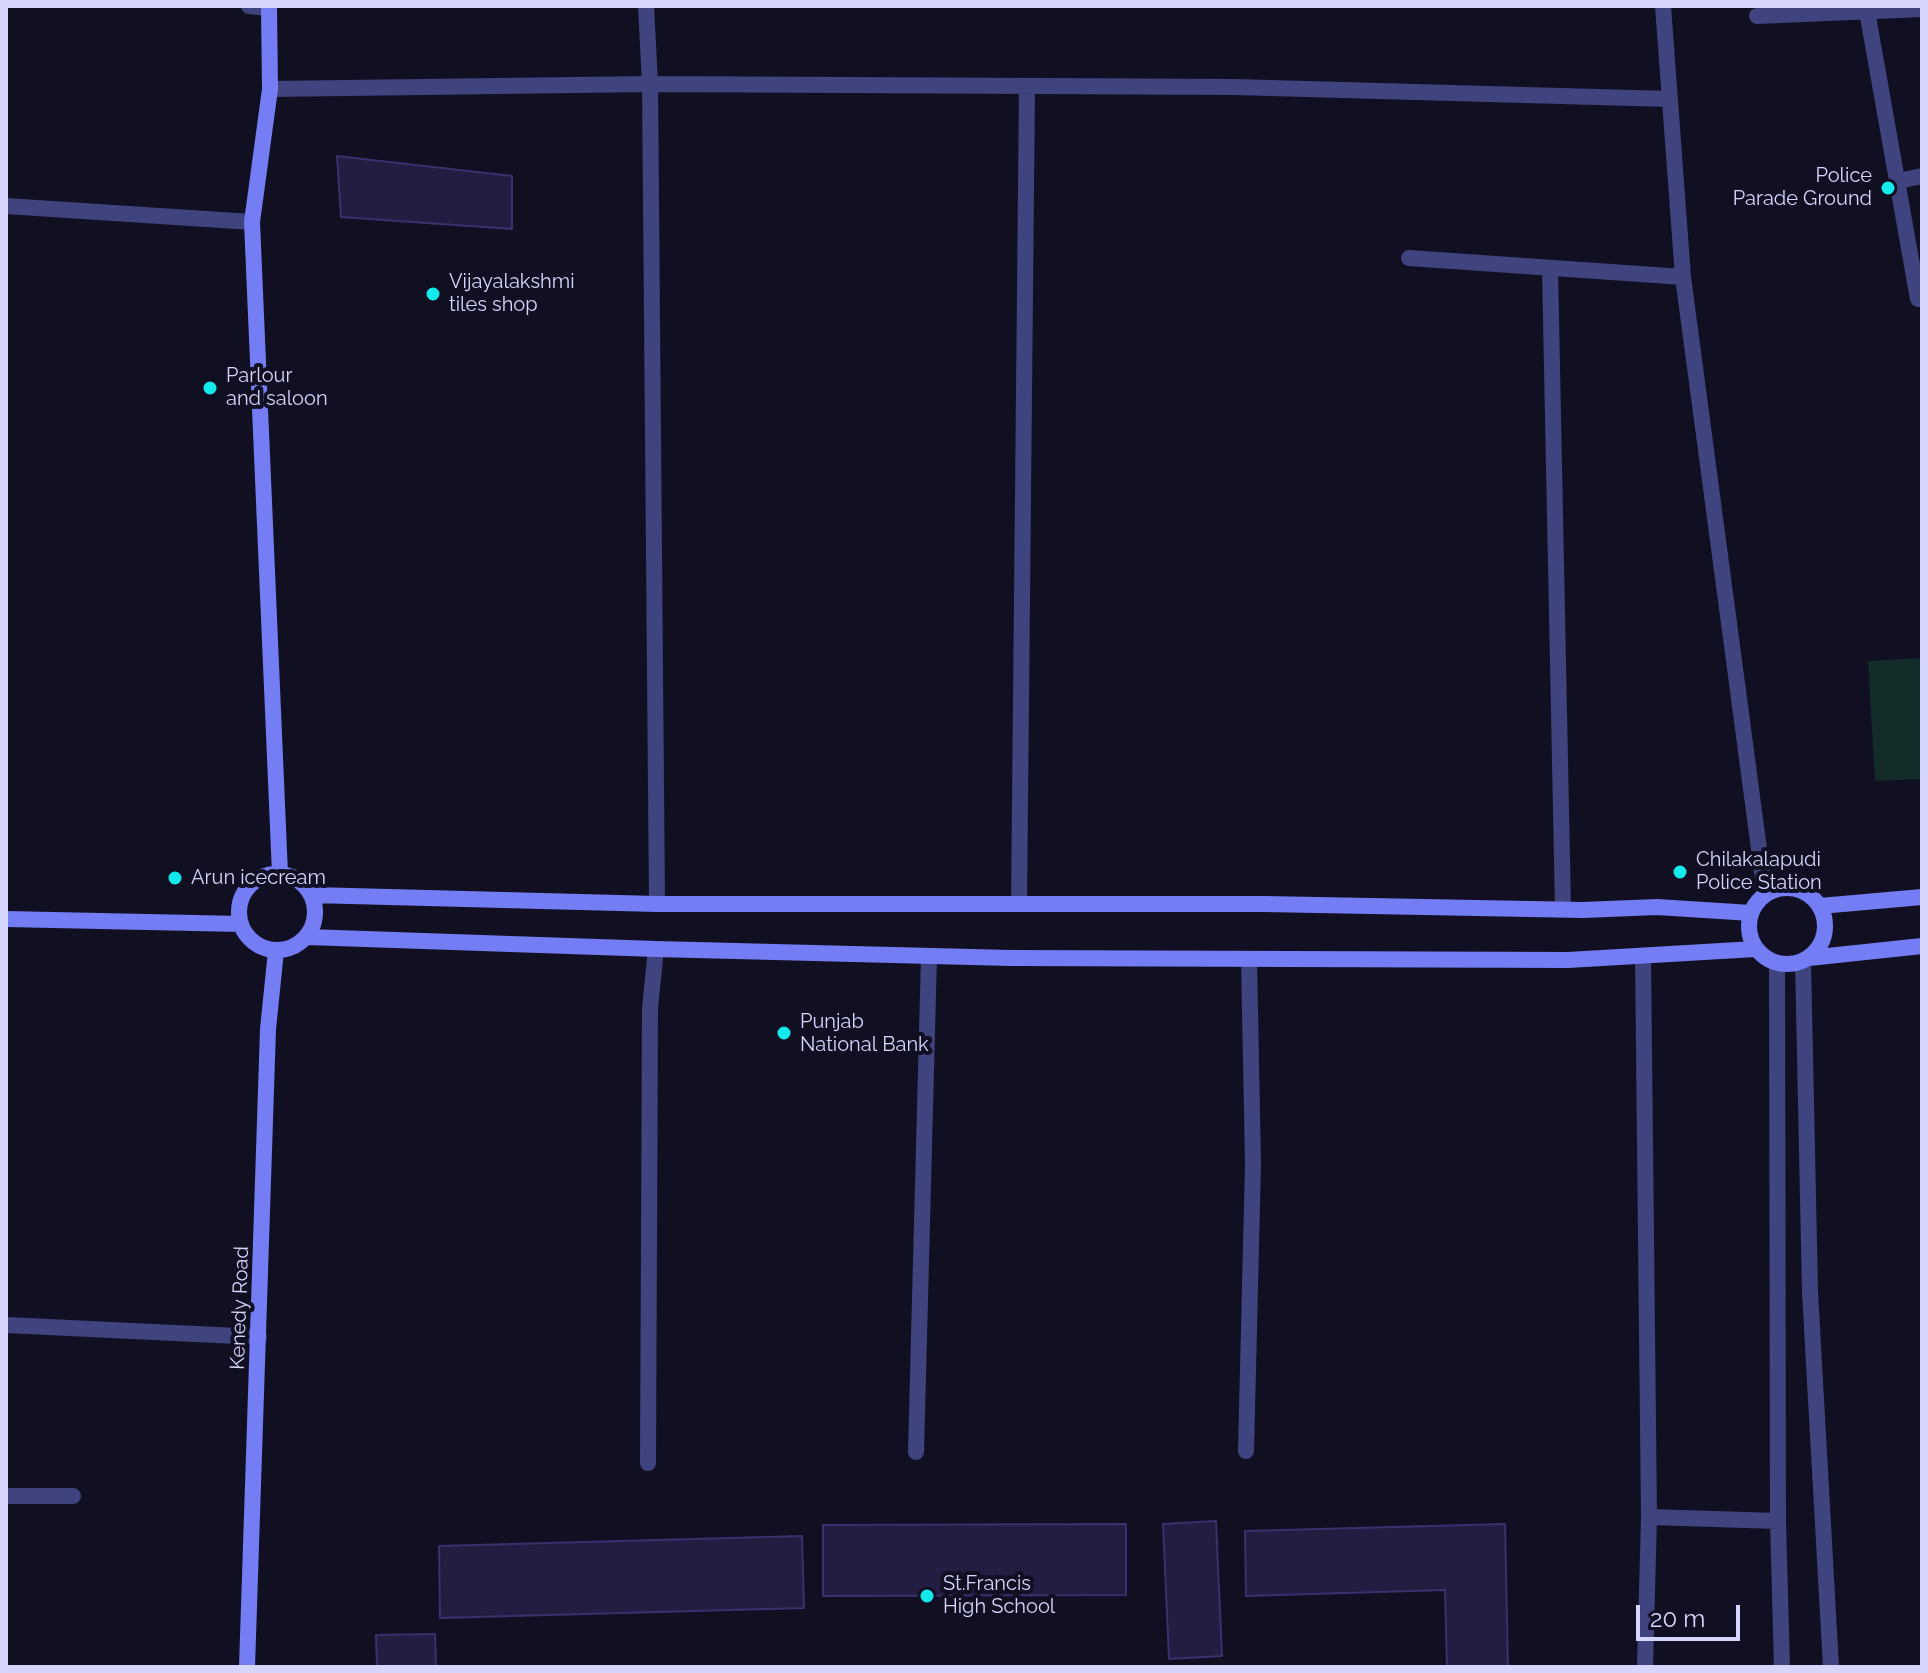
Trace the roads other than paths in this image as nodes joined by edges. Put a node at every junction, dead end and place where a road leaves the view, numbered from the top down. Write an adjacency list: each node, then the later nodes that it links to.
1 (249, 6): 4 (street)
2 (646, 6): 8 (street)
3 (1663, 6): 11 (street)
4 (269, 7): 10 (main road)
5 (1922, 9): 6 (street)
6 (1867, 11): 7 (street); 13 (street)
7 (1757, 16)
8 (650, 84): 9 (street); 10 (street); 24 (street)
9 (1027, 86): 11 (street); 25 (street)
10 (270, 89): 15 (main road)
11 (1670, 99): 18 (street)
12 (1922, 176): 13 (street)
13 (1898, 181): 19 (street)
14 (6, 206): 15 (street)
15 (252, 222): 20 (main road)
16 (1409, 258): 17 (street)
17 (1550, 269): 18 (street); 27 (street)
18 (1683, 277): 21 (street)
19 (1922, 298)
20 (280, 874): 22 (main road); 30 (main road)
21 (1765, 894): 26 (main road); 28 (main road)
22 (312, 895): 24 (main road); 31 (main road)
23 (1922, 897): 26 (main road)
24 (657, 904): 25 (main road)
25 (1019, 904): 27 (main road)
26 (1820, 906): 39 (main road)
27 (1563, 909): 28 (main road)
28 (1751, 913): 34 (main road)
29 (6, 919): 30 (main road)
30 (241, 924): 35 (main road)
31 (307, 937): 33 (main road); 35 (main road)
32 (1922, 946): 39 (main road)
33 (656, 949): 36 (main road); 45 (street)
34 (1755, 949): 37 (main road); 40 (main road)
35 (276, 951): 42 (main road, Kenedy Road)
36 (929, 956): 38 (main road); 44 (street)
37 (1643, 956): 38 (main road); 48 (street)
38 (1249, 959): 43 (street)
39 (1806, 959): 40 (main road); 53 (street)
40 (1777, 964): 49 (street)
41 (6, 1325): 42 (street)
42 (259, 1337): 50 (main road, Kenedy Road)
43 (1246, 1451)
44 (916, 1452)
45 (648, 1463)
46 (6, 1496): 47 (street)
47 (73, 1496)
48 (1649, 1517): 49 (street); 51 (street)
49 (1778, 1521): 52 (street)
50 (247, 1667)
51 (1645, 1667)
52 (1782, 1667)
53 (1831, 1667)

